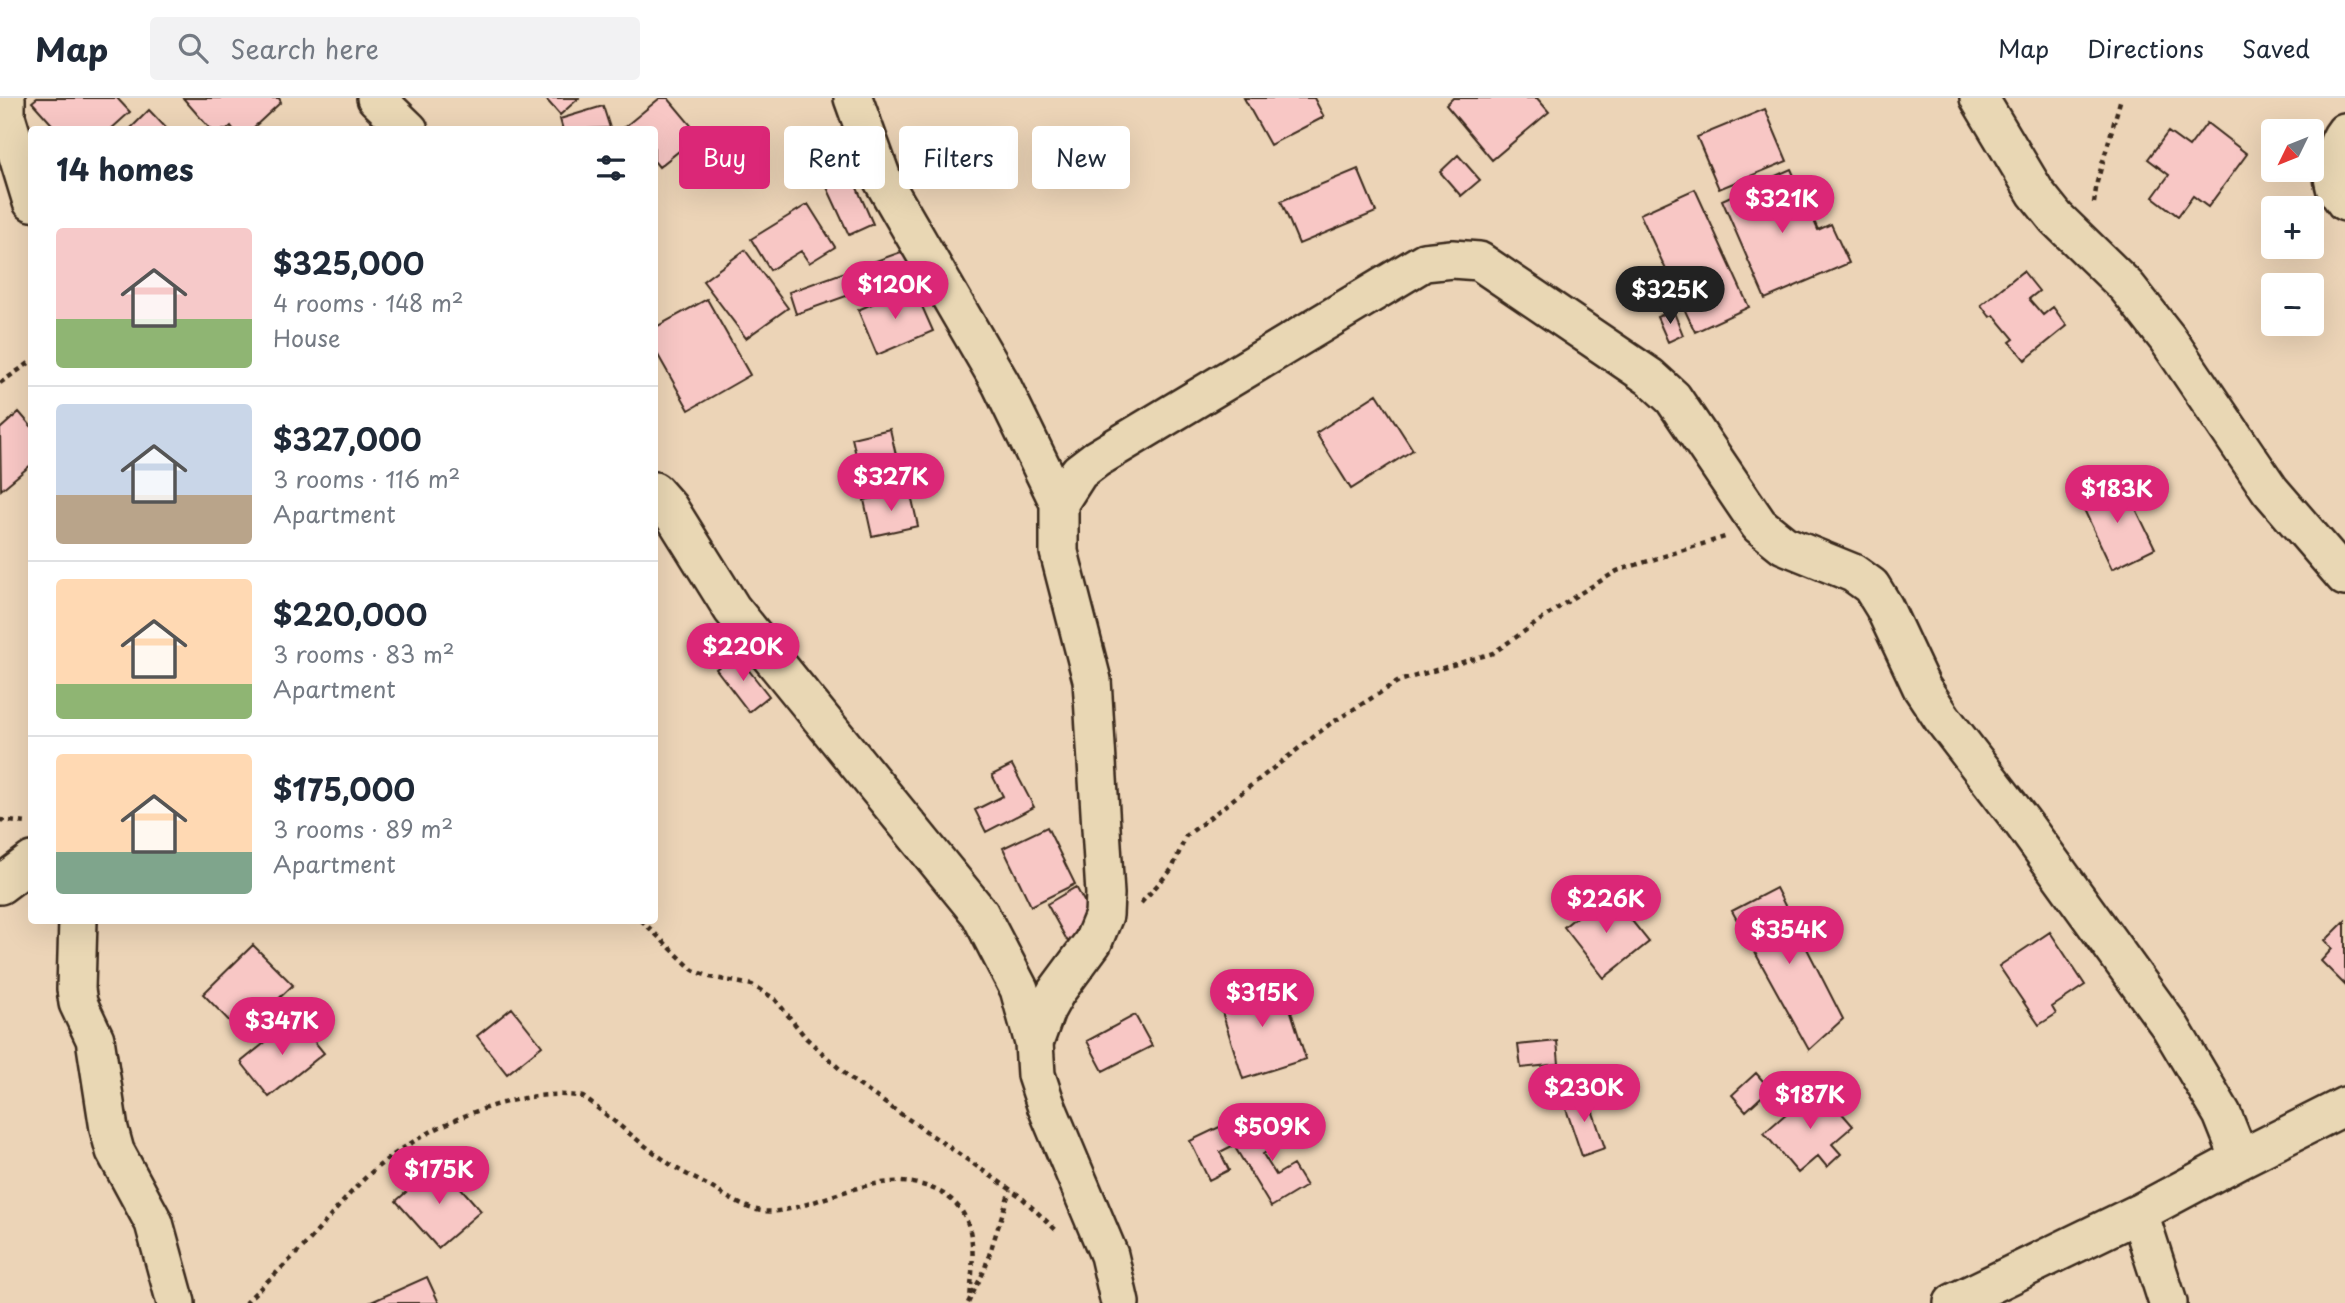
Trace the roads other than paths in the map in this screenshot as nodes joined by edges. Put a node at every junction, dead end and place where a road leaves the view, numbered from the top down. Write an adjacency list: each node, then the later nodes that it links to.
1 (6, 98): 9 (street)
2 (376, 98): 6 (street)
3 (396, 98): 7 (street)
4 (853, 98): 12 (street)
5 (1979, 98): 13 (street)
6 (407, 126)
7 (409, 126)
8 (2345, 132): 10 (street)
9 (28, 189)
10 (2345, 202)
11 (658, 496): 17 (street)
12 (1059, 503): 17 (street); 19 (street)
13 (2345, 577)
14 (28, 864): 15 (street)
15 (0, 885)
16 (79, 924): 21 (street)
17 (1034, 1043): 22 (street)
18 (2345, 1106): 19 (street)
19 (2240, 1158): 20 (street)
20 (2139, 1213): 23 (street); 24 (street)
21 (176, 1303)
22 (1119, 1303)
23 (1953, 1303)
24 (2168, 1303)

